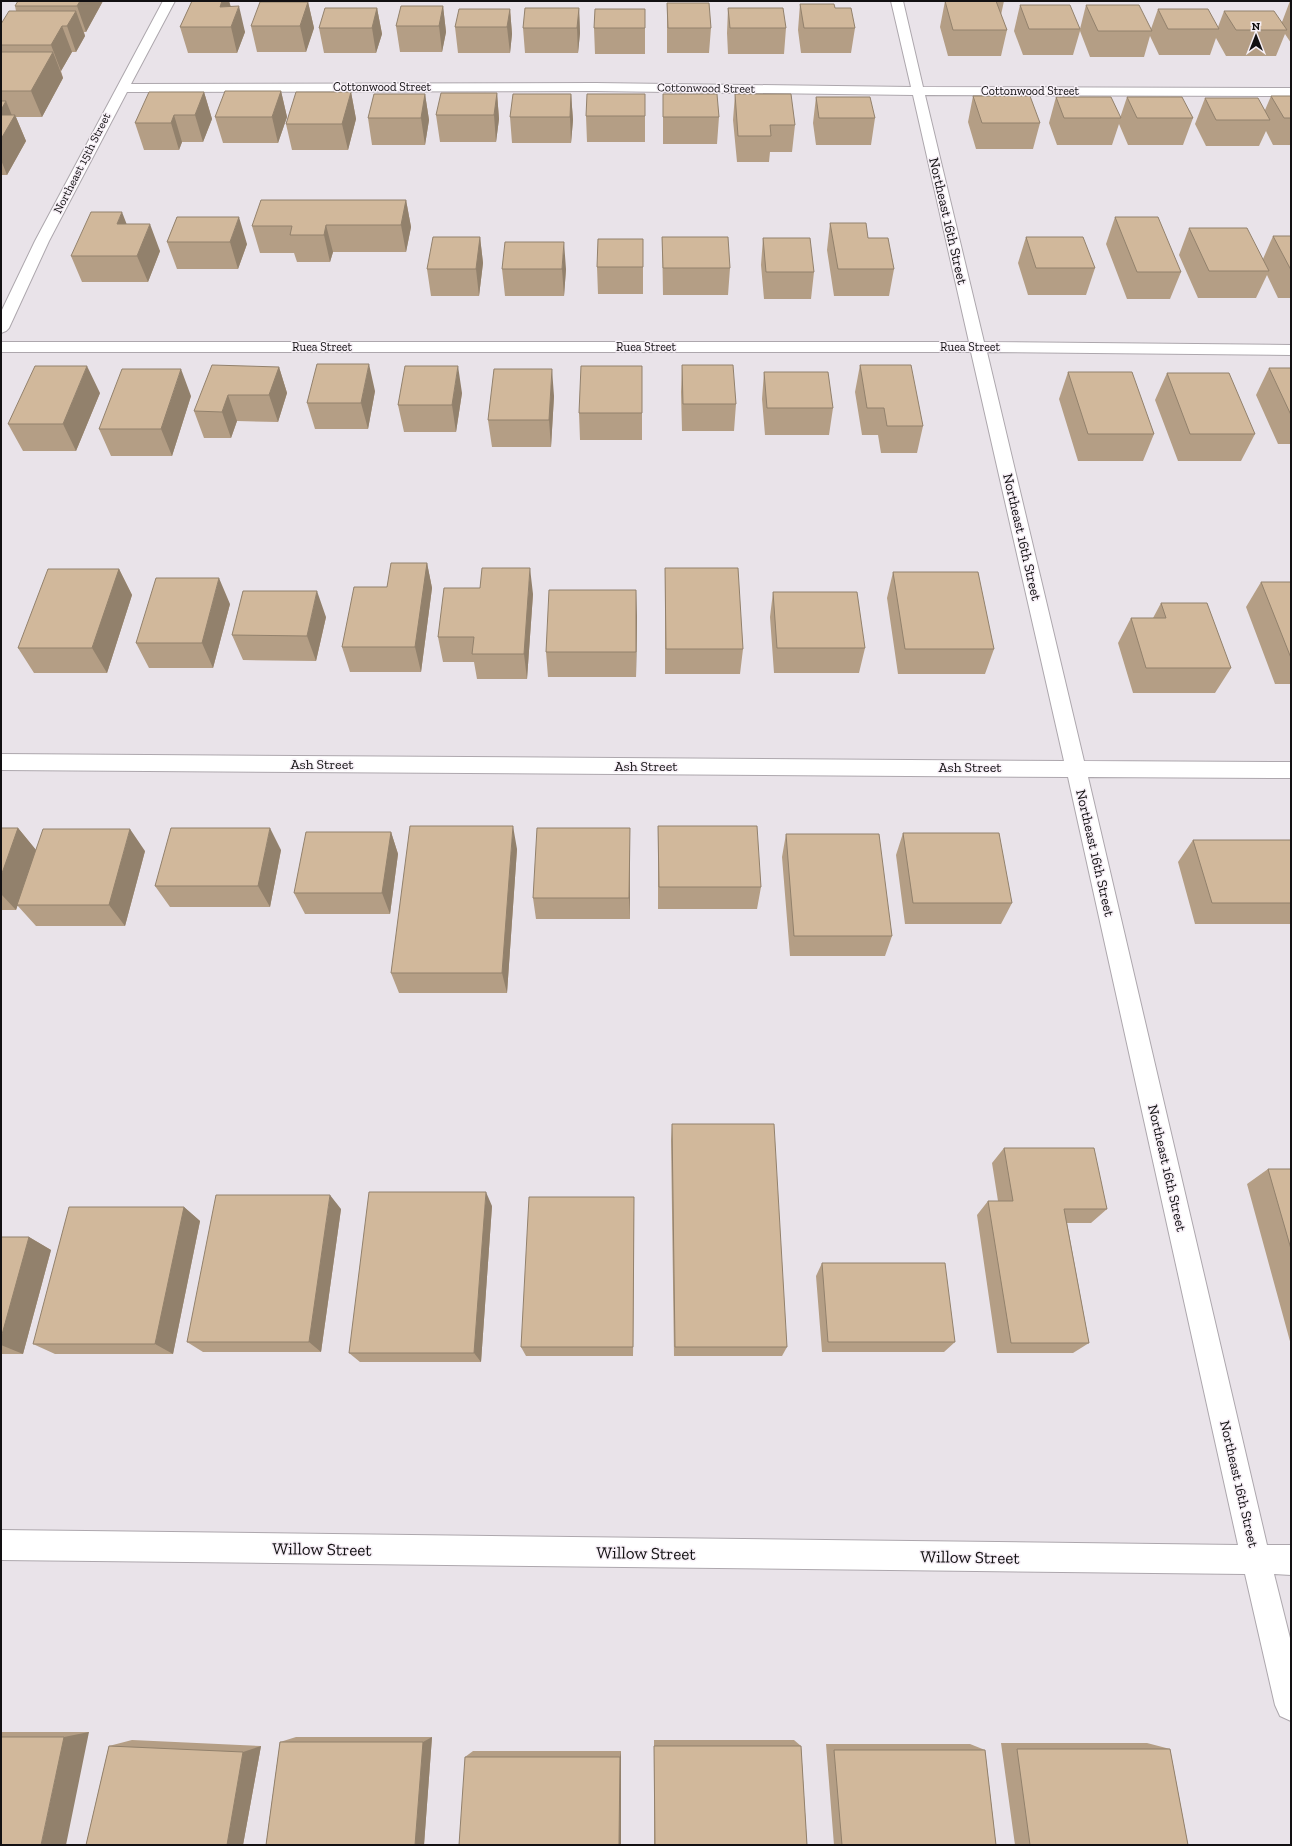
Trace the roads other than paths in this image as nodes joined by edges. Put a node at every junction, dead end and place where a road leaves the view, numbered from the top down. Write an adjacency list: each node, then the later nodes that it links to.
1 (169, 1): 3 (street, Northeast 15th Street)
2 (897, 1): 4 (street, Northeast 16th Street)
3 (122, 88): 4 (street, Cottonwood Street); 6 (street, Northeast 15th Street)
4 (917, 91): 5 (street, Cottonwood Street); 9 (street, Northeast 16th Street)
5 (1291, 92)
6 (6, 309): 7 (street, Northeast 15th Street)
7 (1, 328)
8 (1, 347): 9 (street, Ruea Street)
9 (978, 347): 10 (street, Ruea Street); 12 (street, Northeast 16th Street)
10 (1291, 350)
11 (1, 762): 12 (street, Ash Street)
12 (1076, 768): 13 (street, Ash Street); 15 (street, Northeast 16th Street)
13 (1291, 770)
14 (1, 1545): 15 (street, Willow Street)
15 (1256, 1560): 16 (street, Willow Street); 17 (street, Northeast 16th Street)
16 (1291, 1560)
17 (1291, 1705)

